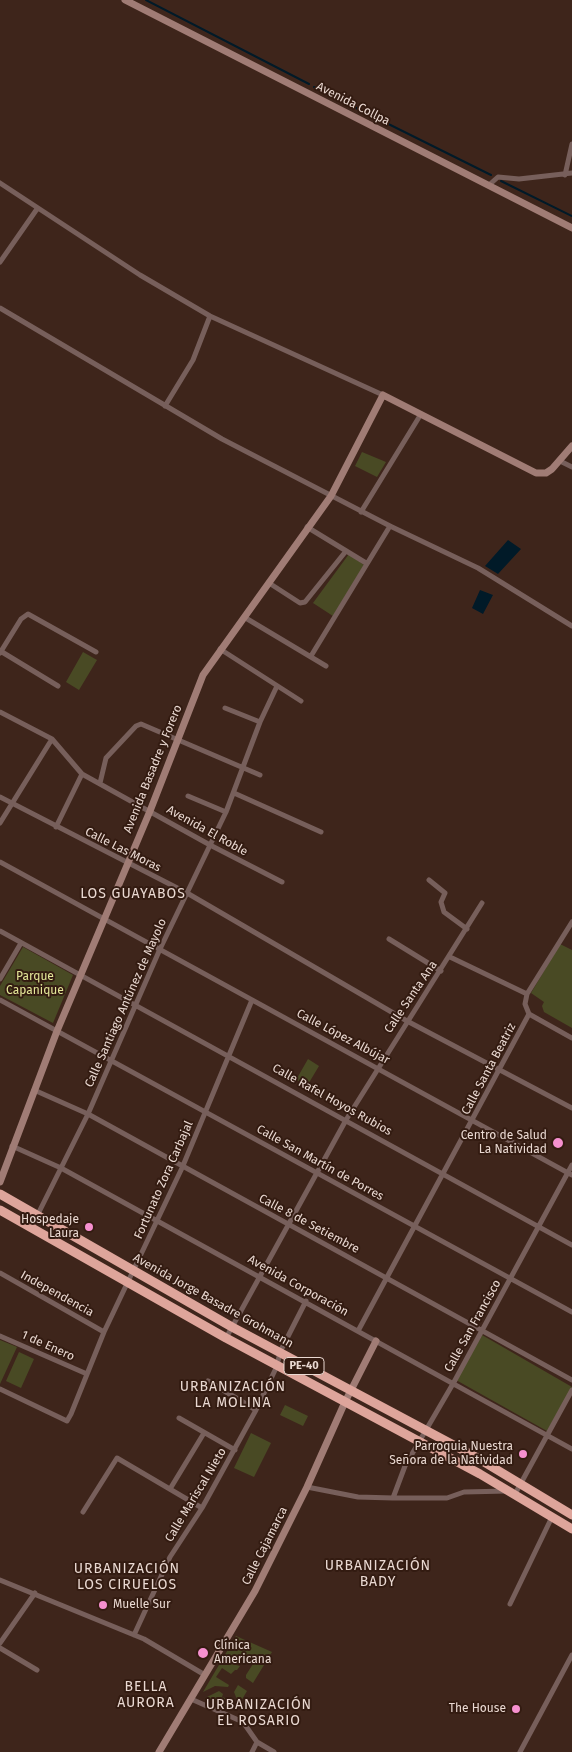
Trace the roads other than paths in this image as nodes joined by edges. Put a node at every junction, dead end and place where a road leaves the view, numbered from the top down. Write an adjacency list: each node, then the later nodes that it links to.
1 (125, 0): 6 (street, Avenida Collpa)
2 (572, 144): 3 (street)
3 (565, 174): 4 (street); 6 (street)
4 (572, 174)
5 (0, 183): 7 (street)
6 (490, 186): 8 (street, Avenida Collpa)
7 (37, 209): 9 (street); 11 (street)
8 (572, 228)
9 (0, 262)
10 (0, 308): 13 (street)
11 (210, 316): 12 (street); 13 (street)
12 (383, 395): 14 (street); 18 (street, Avenida Basadre y Forero)
13 (165, 406): 18 (street)
14 (421, 414): 16 (street); 19 (street)
15 (572, 446): 16 (street)
16 (560, 461): 17 (street)
17 (572, 467)
18 (330, 496): 19 (street); 21 (street, Avenida Basadre y Forero)
19 (362, 512): 20 (street)
20 (390, 526): 23 (street); 26 (street)
21 (308, 527): 22 (street); 24 (street, Avenida Basadre y Forero)
22 (346, 551): 23 (street); 24 (street)
23 (366, 563): 30 (street)
24 (269, 583): 25 (street, Avenida Basadre y Forero)
25 (244, 617): 27 (street, Avenida Basadre y Forero); 30 (street)
26 (572, 626)
27 (220, 649): 33 (street); 39 (street, Avenida Basadre y Forero)
28 (1, 652): 29 (street); 32 (street)
29 (96, 652)
30 (311, 656): 31 (street)
31 (326, 666)
32 (58, 686)
33 (277, 686): 34 (street); 37 (street, Calle Santiago Antúnez de Mayolo)
34 (301, 701)
35 (225, 708): 37 (street)
36 (0, 712): 38 (street, Avenida El Roble)
37 (260, 722): 40 (street, Calle Santiago Antúnez de Mayolo)
38 (52, 739): 41 (street, Avenida El Roble); 47 (street)
39 (177, 740): 40 (street); 43 (street); 48 (street, Avenida Basadre y Forero)
40 (243, 768): 42 (street); 44 (street, Calle Santiago Antúnez de Mayolo)
41 (82, 774): 43 (street, Avenida El Roble); 51 (street)
42 (260, 775)
43 (100, 783): 48 (street, Avenida El Roble)
44 (234, 792): 49 (street, Calle Santiago Antúnez de Mayolo); 52 (street)
45 (188, 796): 49 (street)
46 (0, 797): 47 (street, Calle Las Moras)
47 (11, 802): 50 (street); 51 (street, Calle Las Moras)
48 (150, 811): 53 (street, Avenida El Roble); 55 (street, Avenida Basadre y Forero)
49 (226, 812): 53 (street, Calle Santiago Antúnez de Mayolo)
50 (0, 823)
51 (56, 827): 55 (street, Calle Las Moras)
52 (321, 832)
53 (210, 844): 57 (street, Avenida El Roble); 58 (street, Calle Santiago Antúnez de Mayolo)
54 (0, 862): 60 (street, Calle López Albújar)
55 (128, 864): 58 (street, Calle Las Moras); 60 (street, Avenida Basadre y Forero)
56 (428, 880): 62 (street)
57 (282, 882)
58 (186, 893): 66 (street, Calle Santiago Antúnez de Mayolo); 76 (street, Calle Las Moras)
59 (482, 904): 62 (street, Calle Santa Ana)
60 (105, 918): 66 (street, Calle López Albújar); 69 (street, Avenida Basadre y Forero)
61 (572, 922): 71 (street)
62 (467, 929): 67 (street, Calle Santa Ana)
63 (0, 931): 65 (street, Calle Rafel Hoyos Rubios)
64 (389, 939): 68 (street)
65 (21, 943): 69 (street, Calle Rafel Hoyos Rubios); 70 (street)
66 (160, 949): 73 (street, Calle López Albújar); 74 (street, Calle Santiago Antúnez de Mayolo)
67 (450, 957): 68 (street, Calle Santa Ana); 71 (street)
68 (441, 971): 76 (street, Calle Santa Ana)
69 (81, 975): 74 (street, Calle Rafel Hoyos Rubios); 77 (street, Avenida Basadre y Forero)
70 (0, 978)
71 (528, 994): 75 (street, Calle Santa Beatriz)
72 (0, 1000): 77 (street, Calle San Martín de Porres)
73 (252, 1000): 79 (street, Fortunato Zora Carbajal); 81 (street, Calle López Albújar)
74 (137, 1005): 79 (street, Calle Rafel Hoyos Rubios); 80 (street, Calle Santiago Antúnez de Mayolo)
75 (529, 1014): 78 (street); 82 (street, Calle Santa Beatriz)
76 (407, 1021): 81 (street, Calle Santa Ana); 82 (street, Calle Las Moras)
77 (58, 1031): 80 (street, Calle San Martín de Porres); 83 (street, Avenida Basadre y Forero)
78 (572, 1038)
79 (228, 1055): 85 (street, Fortunato Zora Carbajal); 87 (street, Calle Rafel Hoyos Rubios)
80 (111, 1060): 85 (street, Calle San Martín de Porres); 86 (street, Calle Santiago Antúnez de Mayolo)
81 (377, 1067): 87 (street, Calle Santa Ana); 88 (street, Calle López Albújar)
82 (500, 1069): 84 (street, Calle Las Moras); 88 (street, Calle Santa Beatriz)
83 (34, 1090): 86 (street, Calle 8 de Setiembre); 89 (street, Avenida Basadre y Forero)
84 (572, 1108)
85 (204, 1111): 92 (street, Fortunato Zora Carbajal); 93 (street, Calle San Martín de Porres)
86 (88, 1114): 91 (street, Calle Santiago Antúnez de Mayolo); 92 (street, Calle 8 de Setiembre)
87 (346, 1120): 93 (street, Calle Santa Ana); 94 (street, Calle Rafel Hoyos Rubios)
88 (472, 1120): 94 (street, Calle Santa Beatriz); 95 (street, Calle López Albújar)
89 (12, 1146): 91 (street, Avenida Corporación); 96 (street, Avenida Basadre y Forero)
90 (572, 1165): 95 (street, Calle San Francisco)
91 (61, 1168): 99 (street, Calle Santiago Antúnez de Mayolo); 100 (street, Avenida Corporación)
92 (182, 1168): 100 (street, Fortunato Zora Carbajal); 101 (street, Calle 8 de Setiembre)
93 (317, 1172): 101 (street, Calle Santa Ana); 102 (street, Calle San Martín de Porres)
94 (442, 1173): 102 (street, Calle Santa Beatriz); 103 (street, Calle Rafel Hoyos Rubios)
95 (570, 1173): 103 (street, Calle San Francisco)
96 (0, 1182)
97 (0, 1194): 99 (highway, Avenida Jorge Basadre Grohmann / PE-40)
98 (0, 1210): 104 (highway, Avenida Jorge Basadre Grohmann / PE-40)
99 (37, 1216): 104 (street, Calle Santiago Antúnez de Mayolo); 106 (highway, Avenida Jorge Basadre Grohmann / PE-40)
100 (158, 1221): 106 (street, Fortunato Zora Carbajal); 108 (street, Avenida Corporación)
101 (289, 1224): 108 (street, Calle Santa Ana); 109 (street, Calle 8 de Setiembre)
102 (414, 1226): 109 (street, Calle Santa Beatriz); 110 (street, Calle San Martín de Porres)
103 (538, 1226): 105 (street, Calle Rafel Hoyos Rubios); 110 (street, Calle San Francisco)
104 (31, 1228): 111 (highway, Avenida Jorge Basadre Grohmann / PE-40)
105 (572, 1245)
106 (132, 1270): 111 (street, Fortunato Zora Carbajal); 114 (highway, Avenida Jorge Basadre Grohmann / PE-40)
107 (0, 1273): 117 (street, Independencia)
108 (259, 1276): 112 (street, Avenida Corporación); 114 (street, Calle Santa Ana)
109 (386, 1277): 115 (street, Calle 8 de Setiembre); 116 (street, Calle Santa Beatriz)
110 (510, 1278): 113 (street, Calle San Martín de Porres); 115 (street, Calle San Francisco)
111 (128, 1283): 117 (street, Fortunato Zora Carbajal); 119 (highway, Avenida Jorge Basadre Grohmann / PE-40)
112 (306, 1301): 116 (street, Avenida Corporación); 121 (street, Calle Mariscal Nieto)
113 (572, 1312)
114 (232, 1327): 119 (street, Calle Santa Ana); 121 (highway, Avenida Jorge Basadre Grohmann / PE-40)
115 (482, 1330): 124 (street, Calle 8 de Setiembre); 126 (street, Calle San Francisco)
116 (358, 1331): 120 (street, Avenida Corporación)
117 (104, 1332): 123 (street, Fortunato Zora Carbajal)
118 (0, 1336): 123 (street, 1 de Enero)
119 (226, 1338): 122 (highway, Avenida Jorge Basadre Grohmann / PE-40)
120 (376, 1341): 126 (street, Avenida Corporación); 129 (street, Calle Cajamarca)
121 (280, 1352): 122 (street, Calle Mariscal Nieto); 129 (highway, Avenida Jorge Basadre Grohmann / PE-40)
122 (277, 1366): 130 (highway, Avenida Jorge Basadre Grohmann / PE-40); 131 (street, Calle Mariscal Nieto)
123 (87, 1374): 127 (street, Fortunato Zora Carbajal)
124 (572, 1380)
125 (208, 1381): 131 (street)
126 (454, 1382): 133 (street, Calle San Francisco); 135 (street, Avenida Corporación)
127 (0, 1389)
128 (572, 1390): 135 (street)
129 (350, 1391): 130 (street, Calle Cajamarca); 133 (highway, Avenida Jorge Basadre Grohmann / PE-40)
130 (344, 1402): 136 (highway, Avenida Jorge Basadre Grohmann / PE-40); 140 (street, Calle Cajamarca)
131 (256, 1410): 138 (street, Calle Mariscal Nieto)
132 (179, 1418): 134 (street)
133 (425, 1430): 136 (street, Calle San Francisco); 139 (highway, Avenida Jorge Basadre Grohmann / PE-40)
134 (204, 1433): 138 (street); 141 (street)
135 (546, 1435): 137 (street, Avenida Corporación); 139 (street)
136 (419, 1441): 142 (highway, Avenida Jorge Basadre Grohmann / PE-40); 143 (street, Calle San Francisco)
137 (572, 1449)
138 (235, 1450): 144 (street, Calle Mariscal Nieto)
139 (520, 1484): 142 (street); 146 (highway, Avenida Jorge Basadre Grohmann / PE-40)
140 (307, 1487): 143 (street); 157 (street, Calle Cajamarca)
141 (170, 1489): 144 (street); 145 (street)
142 (513, 1493): 143 (street); 147 (highway, Avenida Jorge Basadre Grohmann / PE-40)
143 (393, 1498)
144 (202, 1508): 152 (street, Calle Mariscal Nieto)
145 (83, 1512)
146 (572, 1515)
147 (552, 1517): 148 (highway, Avenida Jorge Basadre Grohmann / PE-40); 151 (street)
148 (572, 1529)
149 (0, 1580): 150 (street)
150 (36, 1593): 152 (street); 153 (street)
151 (510, 1604)
152 (134, 1635): 157 (street)
153 (0, 1643)
154 (0, 1648): 156 (street)
155 (572, 1655): 163 (street)
156 (37, 1670)
157 (205, 1675): 158 (street, Calle Cajamarca)
158 (191, 1698): 159 (street); 160 (street, Calle Cajamarca)
159 (257, 1742): 161 (street); 162 (street)
160 (159, 1752)
161 (252, 1752)
162 (274, 1752)
163 (520, 1752)

